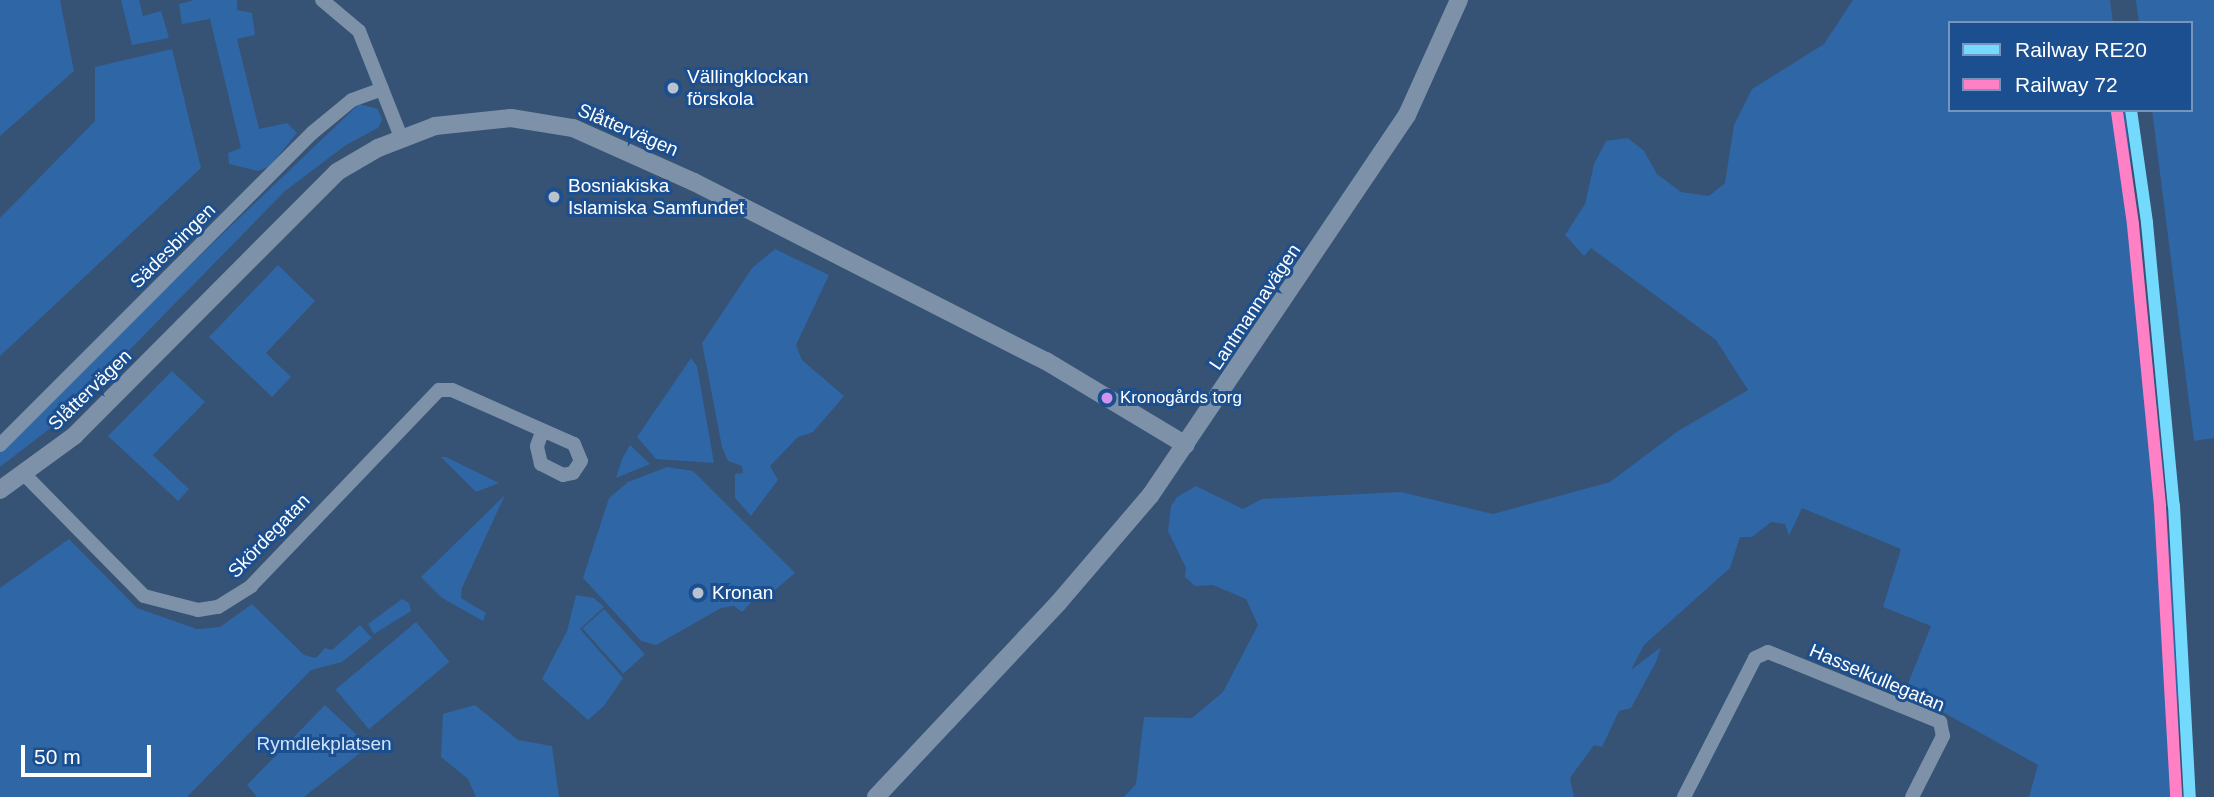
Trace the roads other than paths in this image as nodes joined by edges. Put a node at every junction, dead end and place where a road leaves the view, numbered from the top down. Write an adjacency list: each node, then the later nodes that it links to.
1 (322, 0): 3 (street)
2 (1459, 0): 7 (street, Lantmannavägen)
3 (382, 89): 4 (street); 6 (street, Sädesbingen)
4 (401, 137): 7 (street, Slåttervägen); 8 (street, Slåttervägen)
5 (542, 432): 8 (street, Skördegatan)
6 (0, 445)
7 (1186, 445): 10 (street, Lantmannavägen)
8 (24, 474): 9 (street, Slåttervägen)
9 (0, 490)
10 (876, 797)
11 (1684, 797): 12 (street, Hasselkullegatan)
12 (1912, 797)

